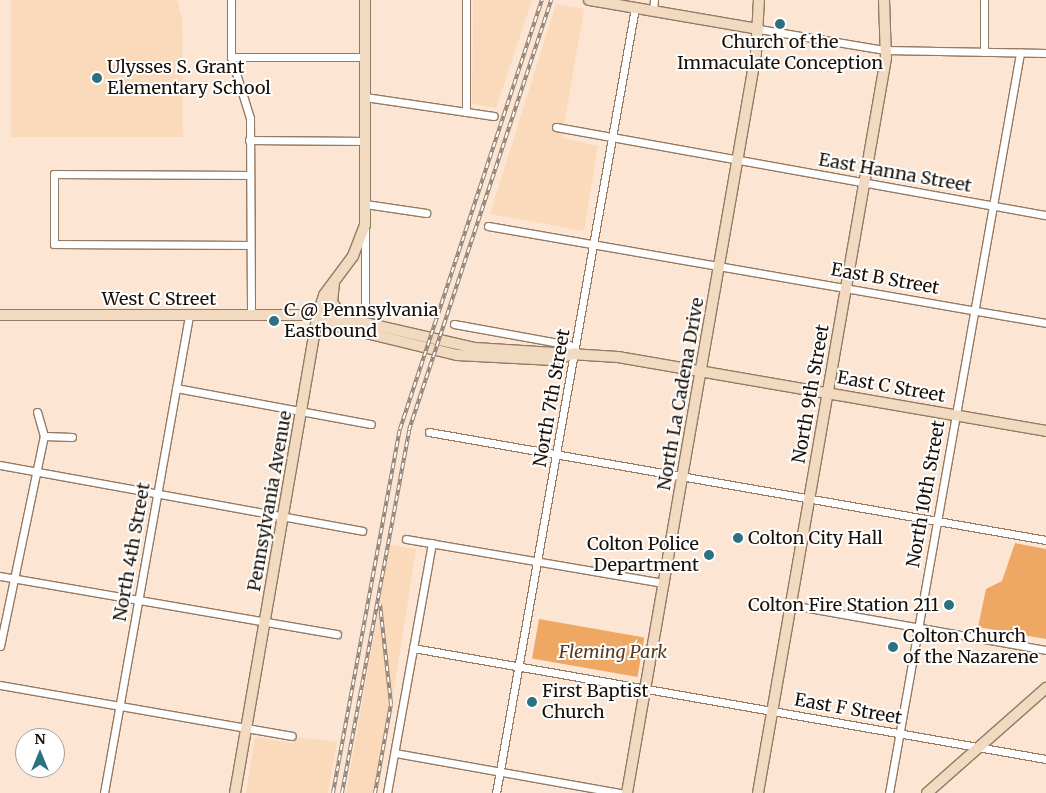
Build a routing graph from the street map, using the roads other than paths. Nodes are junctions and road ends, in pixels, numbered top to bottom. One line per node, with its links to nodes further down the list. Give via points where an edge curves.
1 (231, 0): 16 (street)
2 (365, 0): 17 (street, Pennsylvania Avenue)
3 (466, 0): 19 (street)
4 (589, 0): 9 (street)
5 (654, 0): 10 (street)
6 (759, 0): 11 (street, North La Cadena Drive)
7 (884, 0): 12 (street, North 9th Street)
8 (984, 0): 13 (street)
9 (635, 8): 10 (street); 22 (street, North 7th Street)
10 (654, 11): 11 (street)
11 (759, 29): 12 (street); 25 (street, North La Cadena Drive)
12 (885, 50): 13 (street); 27 (street, North 9th Street)
13 (984, 52): 15 (street)
14 (1046, 52): 15 (street)
15 (1020, 53): 29 (street, North 10th Street)
16 (231, 57): 17 (street); 23 (street, via 250,118)
17 (366, 57): 18 (street, Pennsylvania Avenue)
18 (366, 97): 19 (street); 24 (street, Pennsylvania Avenue)
19 (466, 112): 20 (street)
20 (494, 116)
21 (556, 127): 22 (street, East Hanna Street)
22 (612, 138): 25 (street, East Hanna Street); 34 (street, North 7th Street)
23 (249, 140): 24 (street); 26 (street)
24 (366, 141): 28 (street, Pennsylvania Avenue)
25 (738, 160): 27 (street, East Hanna Street); 36 (street, North La Cadena Drive)
26 (249, 175): 35 (street); 35 (street, via 54,174 54,244)
27 (865, 182): 29 (street, East Hanna Street); 38 (street, North 9th Street)
28 (365, 204): 30 (street); 32 (street, Pennsylvania Avenue)
29 (992, 206): 31 (street, East Hanna Street); 40 (street, North 10th Street)
30 (426, 213)
31 (1046, 215)
32 (365, 225): 37 (street, Pennsylvania Avenue, via 353,256); 39 (street, Pennsylvania Avenue)
33 (488, 226): 34 (street, East B Street)
34 (594, 244): 36 (street, East B Street); 48 (street, North 7th Street)
35 (249, 245): 43 (street)
36 (720, 266): 38 (street, East B Street); 49 (street, North La Cadena Drive)
37 (334, 282): 44 (street, Pennsylvania Avenue); 45 (street, via 332,302)
38 (846, 288): 40 (street, East B Street); 51 (street, North 9th Street)
39 (365, 307)
40 (975, 310): 46 (street, East B Street); 54 (street, North 10th Street)
41 (0, 315): 42 (street, West C Street)
42 (189, 315): 43 (street, West C Street); 50 (street, North 4th Street)
43 (251, 316): 44 (street, West C Street)
44 (317, 317): 45 (street, West C Street); 48 (street, West C Street, via 337,326 457,355 554,360); 52 (street, Pennsylvania Avenue)
45 (343, 318): 48 (street, West C Street, via 476,348)
46 (1046, 323)
47 (454, 324): 48 (street, via 569,345)
48 (575, 353): 49 (street, West C Street); 60 (street, North 7th Street)
49 (701, 372): 51 (street, East C Street); 63 (street, North La Cadena Drive)
50 (176, 388): 52 (street); 64 (street, North 4th Street)
51 (828, 393): 54 (street, East C Street); 65 (street, North 9th Street)
52 (302, 409): 55 (street); 66 (street, Pennsylvania Avenue)
53 (37, 412): 58 (street)
54 (956, 415): 56 (street, East C Street); 67 (street, North 10th Street)
55 (371, 424)
56 (1046, 431)
57 (429, 432): 60 (street)
58 (44, 436): 59 (street); 62 (street)
59 (72, 437)
60 (557, 455): 63 (street); 72 (street, North 7th Street)
61 (0, 465): 62 (street)
62 (36, 471): 64 (street); 74 (street)
63 (683, 477): 65 (street); 75 (street, North La Cadena Drive)
64 (157, 495): 66 (street); 76 (street, North 4th Street)
65 (809, 499): 67 (street); 77 (street, North 9th Street)
66 (283, 517): 68 (street); 78 (street, Pennsylvania Avenue)
67 (936, 522): 70 (street); 79 (street, North 10th Street)
68 (362, 531)
69 (406, 539): 71 (street)
70 (1046, 540)
71 (432, 542): 72 (street); 82 (street)
72 (538, 562): 75 (street); 84 (street, North 7th Street)
73 (0, 576): 74 (street)
74 (12, 578): 76 (street); 81 (street)
75 (664, 583): 86 (street, North La Cadena Drive)
76 (138, 600): 78 (street); 88 (street, North 4th Street)
77 (791, 605): 79 (street); 89 (street, North 9th Street)
78 (266, 622): 80 (street); 90 (street, Pennsylvania Avenue)
79 (918, 627): 83 (street); 91 (street, North 10th Street)
80 (337, 634)
81 (0, 646)
82 (413, 648): 84 (street, East F Street); 94 (street)
83 (1046, 650)
84 (520, 667): 86 (street, East F Street); 96 (street, North 7th Street)
85 (0, 685): 88 (street)
86 (646, 688): 89 (street, East F Street); 102 (street, North La Cadena Drive)
87 (1046, 688): 93 (street)
88 (120, 706): 90 (street); 97 (street, North 4th Street)
89 (772, 711): 91 (street, East F Street); 103 (street, North 9th Street)
90 (248, 729): 92 (street); 98 (street, Pennsylvania Avenue)
91 (899, 732): 93 (street, East F Street); 104 (street, North 10th Street)
92 (292, 736)
93 (979, 747): 95 (street, East F Street); 105 (street)
94 (395, 753): 96 (street); 99 (street)
95 (1046, 758)
96 (500, 772): 100 (street, North 7th Street); 101 (street)
97 (104, 793)
98 (235, 793)
99 (387, 793)
100 (496, 793)
101 (620, 793)
102 (628, 793)
103 (758, 793)
104 (889, 793)
105 (927, 793)

